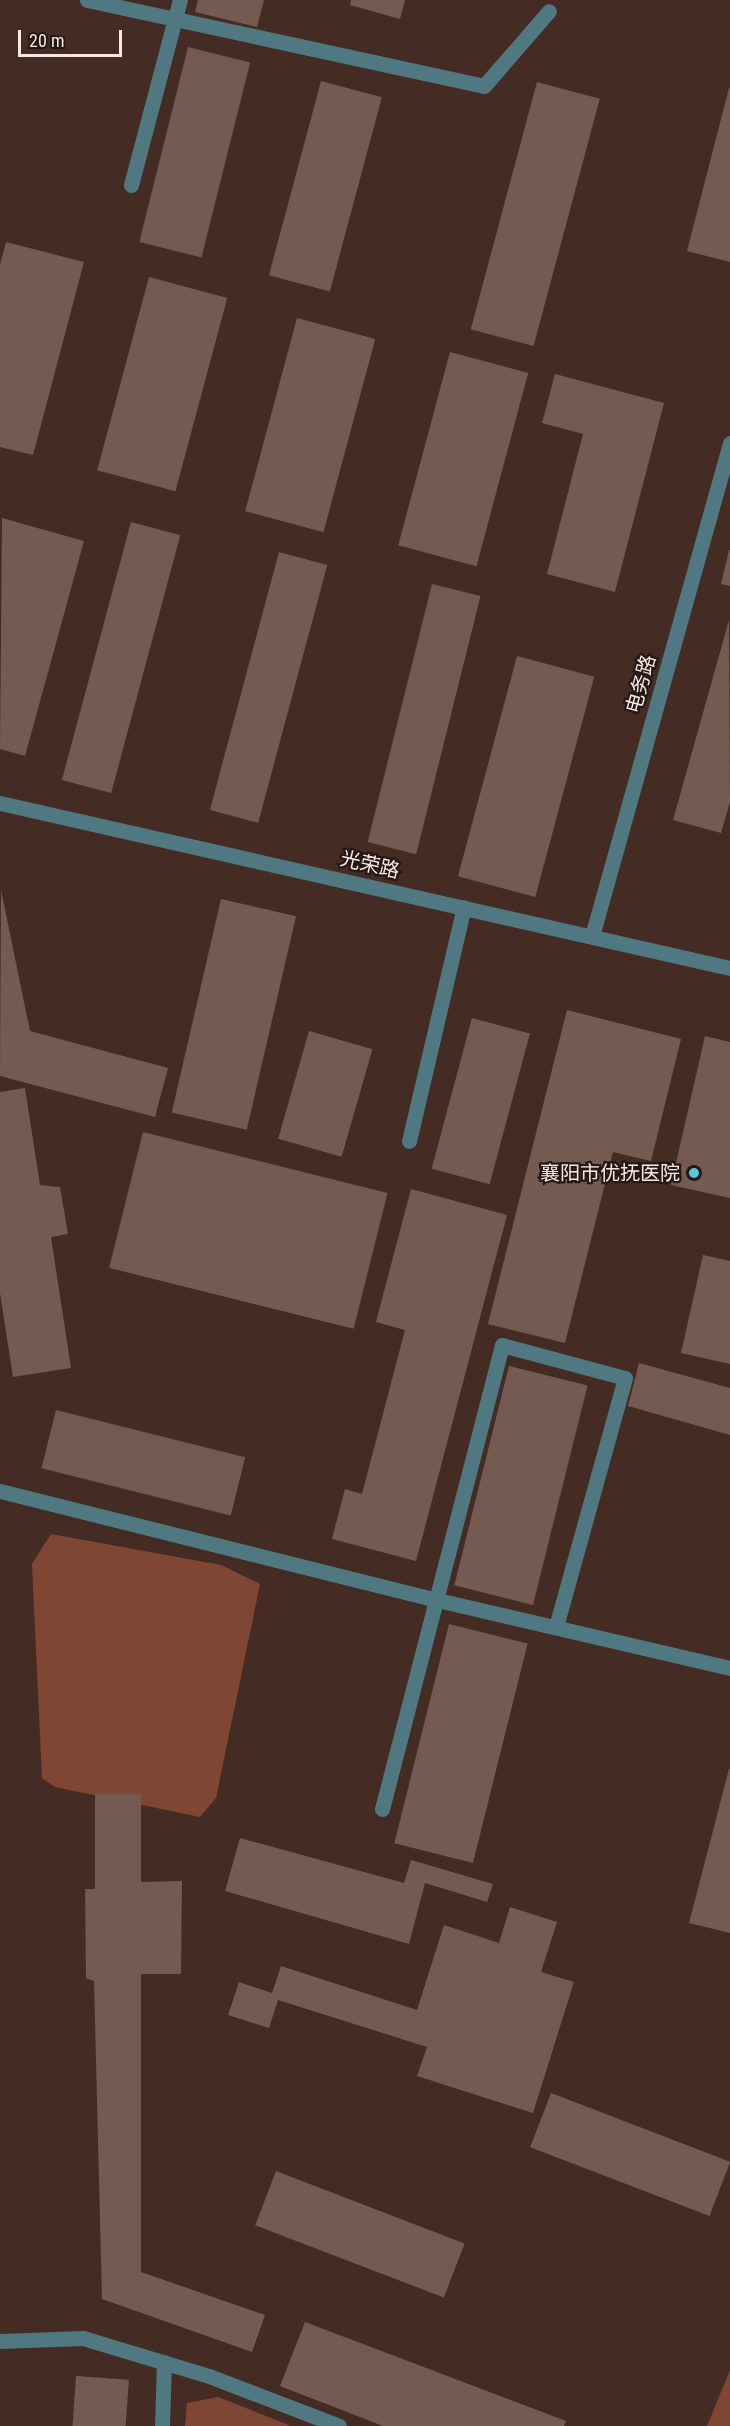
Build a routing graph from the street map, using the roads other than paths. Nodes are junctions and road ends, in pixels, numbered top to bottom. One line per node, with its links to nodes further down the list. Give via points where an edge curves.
1 (87, 0): 4 (street)
2 (180, 0): 4 (street)
3 (549, 11): 4 (street, via 484,87)
4 (175, 19): 5 (street)
5 (131, 185)
6 (730, 443): 9 (street, 电务路)
7 (0, 803): 8 (street, 光荣路)
8 (464, 907): 9 (street, 光荣路); 11 (street)
9 (592, 936): 10 (street, 光荣路)
10 (730, 968)
11 (409, 1141)
12 (0, 1491): 13 (street)
13 (436, 1600): 14 (street); 14 (street, via 502,1345 625,1378); 16 (street)
14 (556, 1627): 15 (street)
15 (730, 1668)
16 (382, 1809)
17 (0, 2341): 18 (street, via 83,2338)
18 (164, 2362): 19 (street); 20 (street)
19 (162, 2426)
20 (339, 2426)

